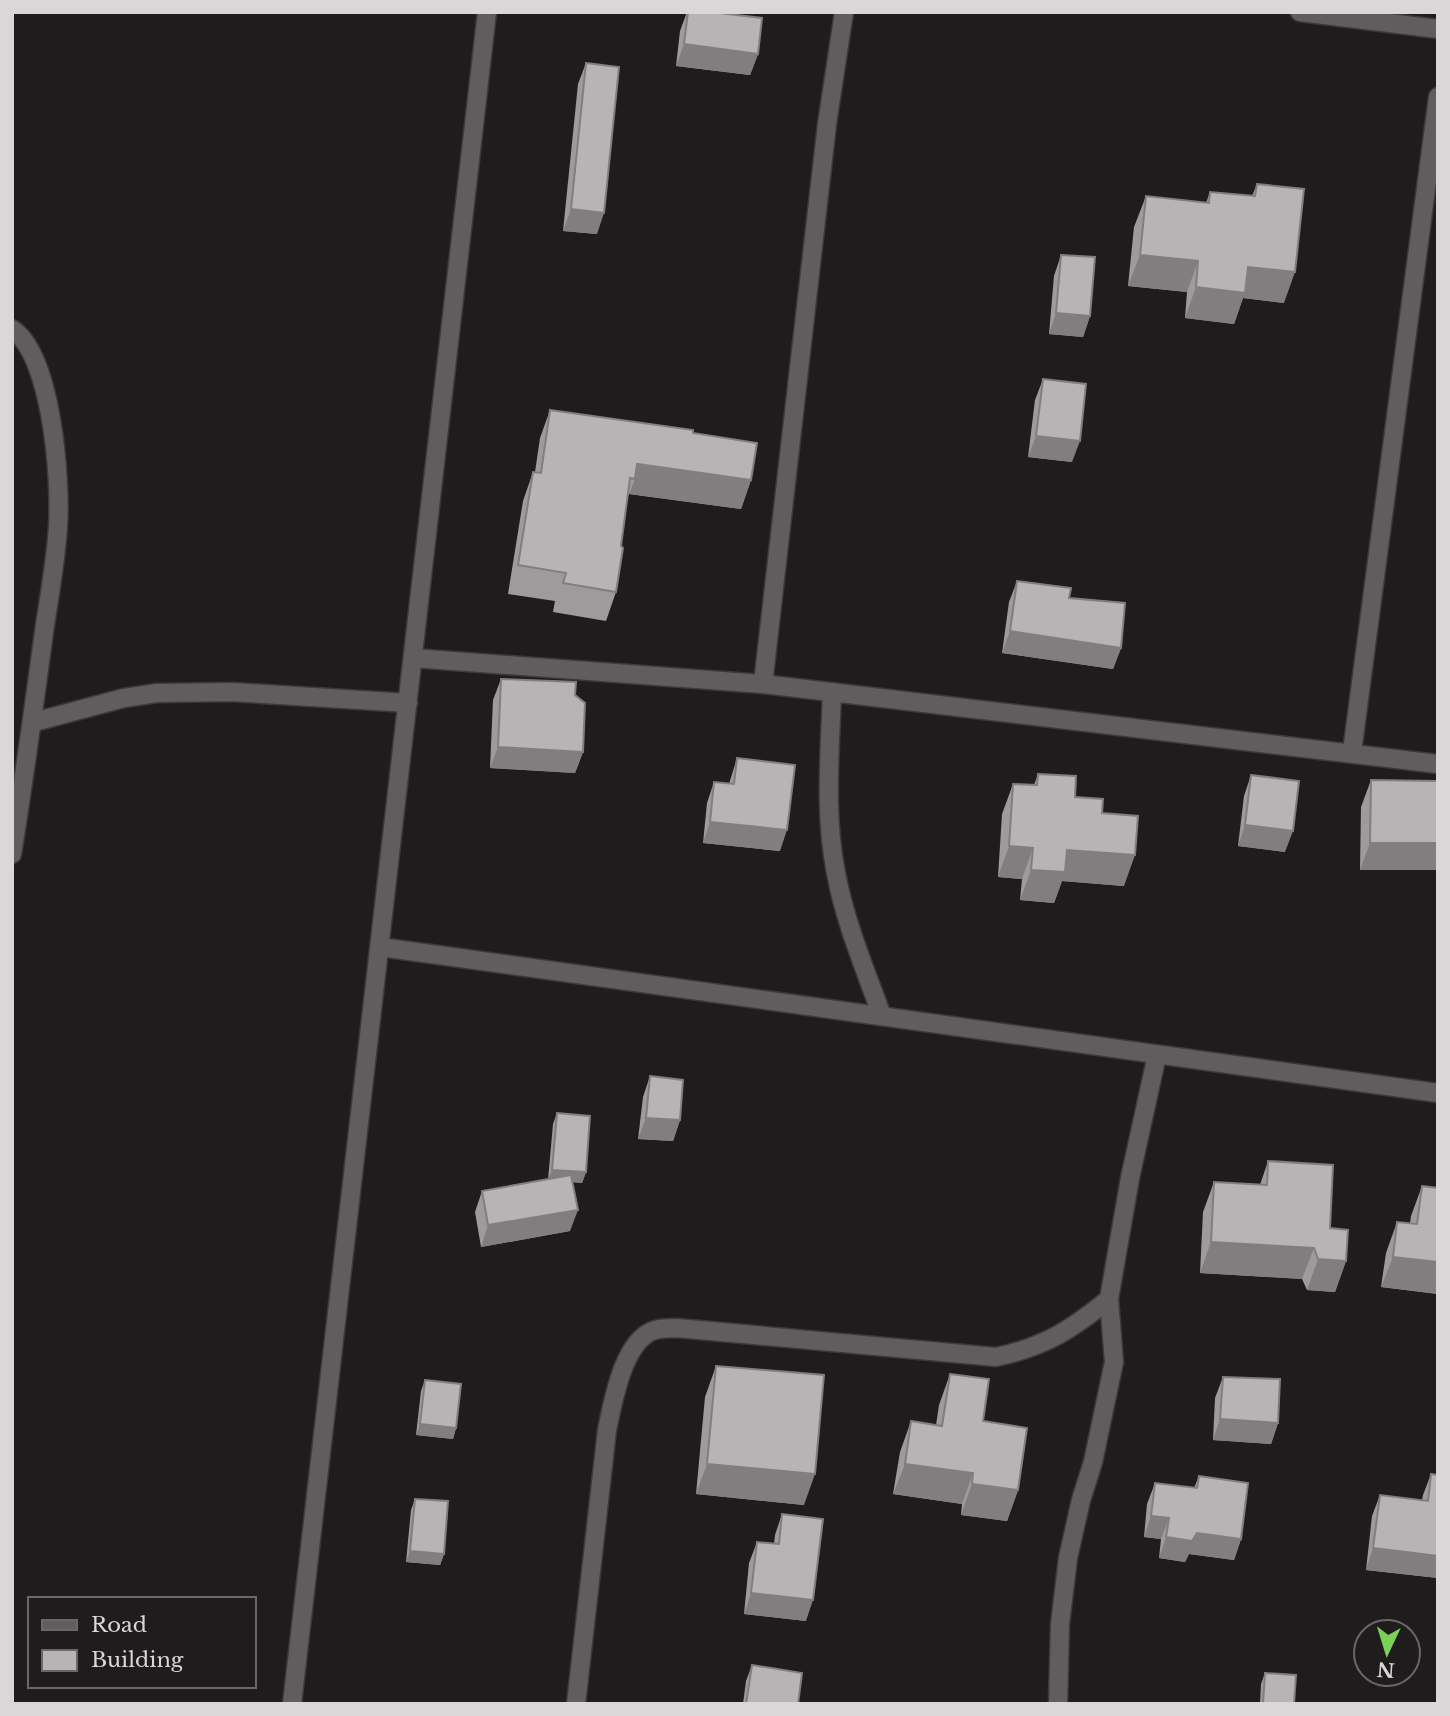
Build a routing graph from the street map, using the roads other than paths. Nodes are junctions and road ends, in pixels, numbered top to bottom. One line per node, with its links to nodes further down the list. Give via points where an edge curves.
1 (487, 12): 7 (street)
2 (844, 12): 8 (street)
3 (1300, 12): 4 (street)
4 (1438, 29)
5 (1438, 97): 12 (street)
6 (12, 329): 11 (street, via 35,358 59,472 58,527)
7 (413, 658): 8 (street); 10 (street)
8 (763, 684): 9 (street)
9 (832, 692): 12 (street); 16 (street, via 829,793 836,872 848,922)
10 (408, 703): 11 (street, via 232,692 157,693); 15 (street)
11 (34, 722): 14 (street)
12 (1352, 752): 13 (street)
13 (1438, 764)
14 (12, 854)
15 (380, 947): 16 (street); 20 (street)
16 (882, 1016): 17 (street)
17 (1157, 1055): 18 (street); 19 (street)
18 (1438, 1093)
19 (1108, 1299): 21 (street, via 1071,1329 996,1357 677,1328 653,1330 637,1343 614,1395); 22 (street, via 1114,1363 1068,1558)
20 (292, 1704)
21 (576, 1704)
22 (1058, 1704)

